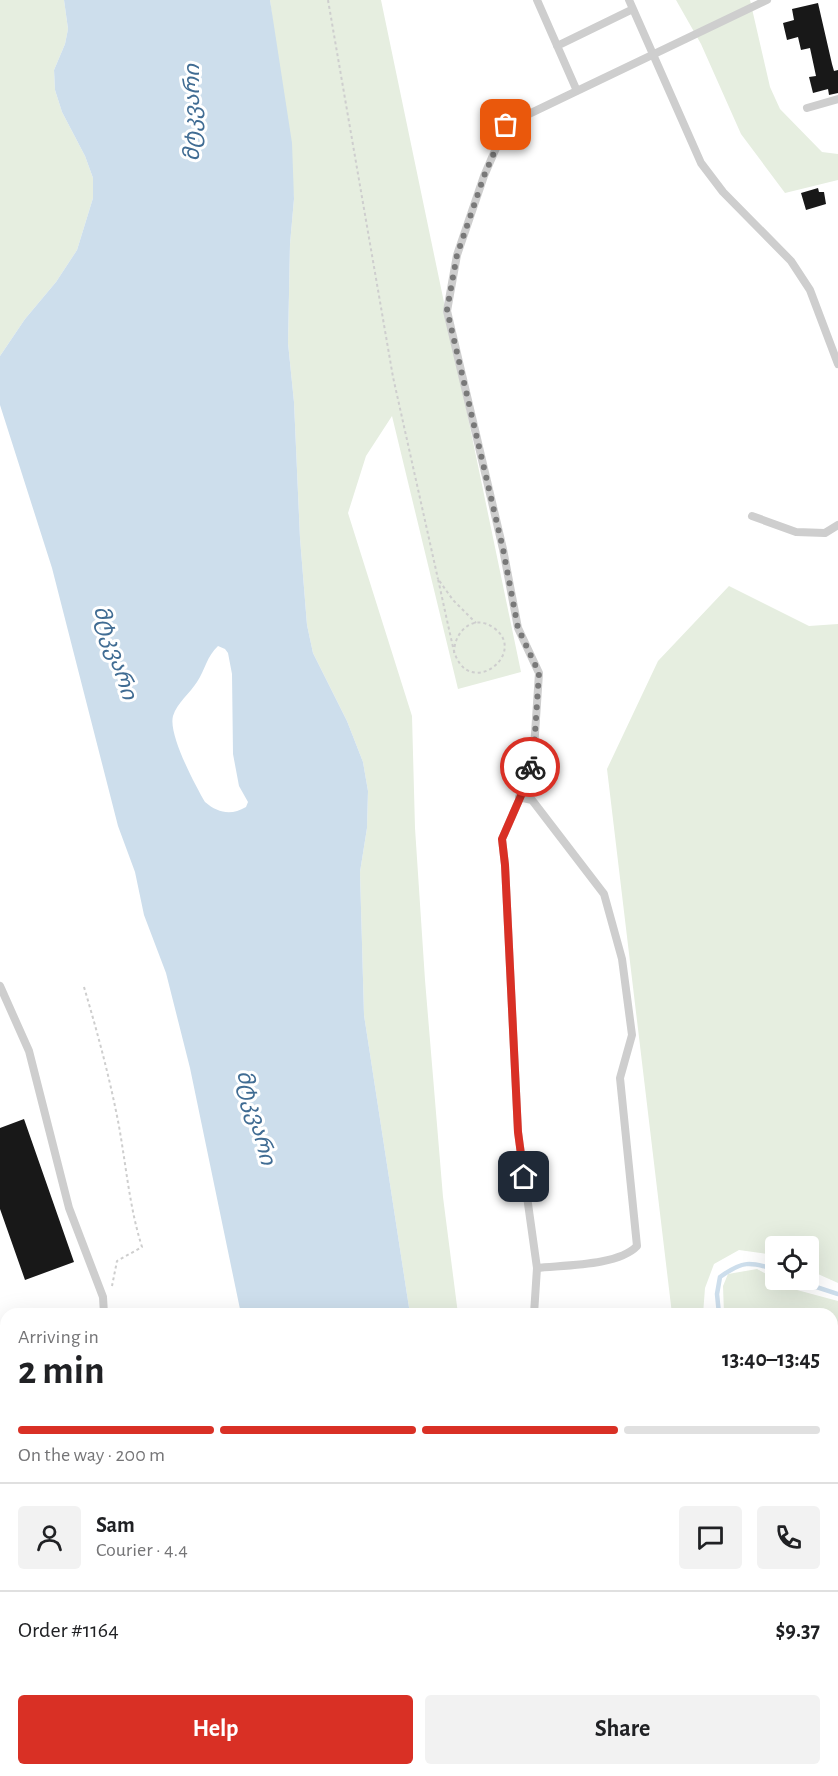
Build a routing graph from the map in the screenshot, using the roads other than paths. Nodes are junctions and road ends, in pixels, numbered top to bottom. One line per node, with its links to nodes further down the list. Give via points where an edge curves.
1 (537, 0): 4 (lane)
2 (767, 0): 5 (lane)
3 (631, 4): 4 (lane); 5 (lane)
4 (557, 46): 6 (lane)
5 (653, 54): 6 (lane); 9 (lane, via 701,163 723,192 791,261 810,290)
6 (577, 91): 12 (lane, via 506,125 457,255 447,310 518,628 539,673 534,749 527,782)
7 (838, 99): 8 (lane)
8 (807, 108)
9 (838, 364)
10 (752, 516): 11 (lane, via 796,532 825,533)
11 (838, 525)
12 (519, 797): 14 (lane, via 502,839 518,1132); 14 (lane, via 532,800 604,894 622,959 632,1035 620,1078 637,1246 629,1254 614,1259)
13 (0, 986): 15 (lane, via 29,1051 69,1208)
14 (537, 1268): 16 (lane)
15 (104, 1308)
16 (534, 1308)

